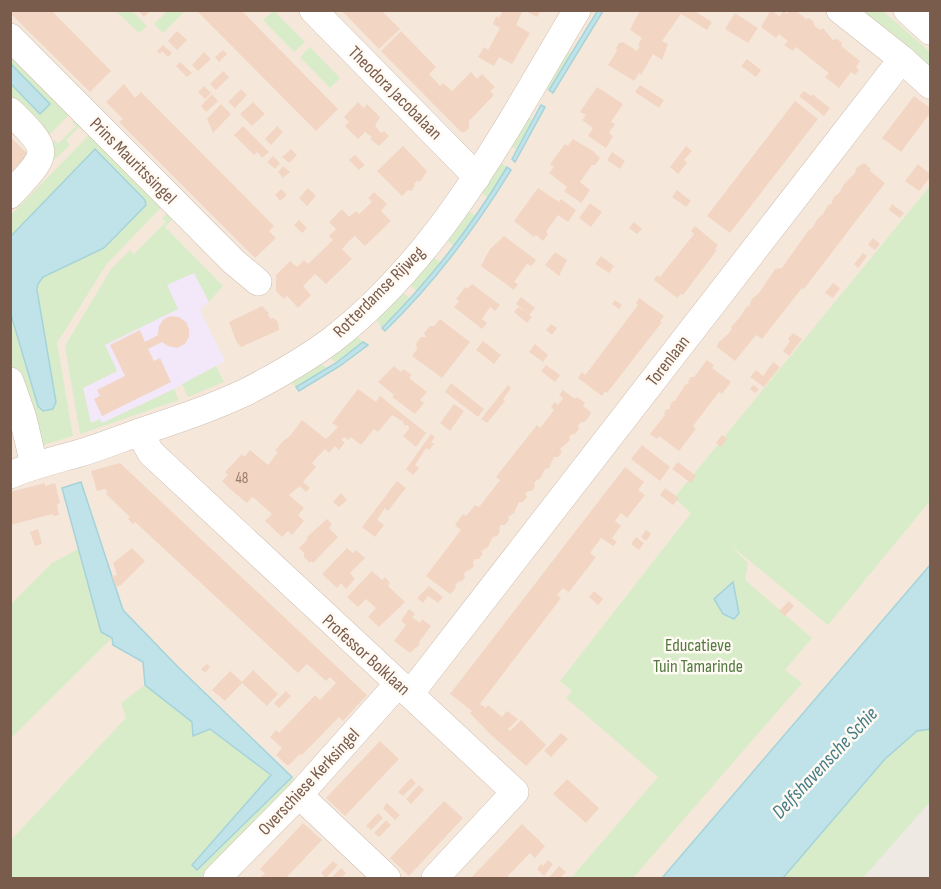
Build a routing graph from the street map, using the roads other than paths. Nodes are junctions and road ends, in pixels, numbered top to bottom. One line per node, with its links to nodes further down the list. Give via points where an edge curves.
1 (313, 10): 10 (street, Theodora Jacobalaan)
2 (577, 10): 10 (street, Rotterdamse Rijweg)
3 (840, 10): 7 (street)
4 (907, 10): 5 (street)
5 (930, 31)
6 (10, 37): 12 (street, Prins Mauritssingel)
7 (902, 59): 8 (street); 16 (street, Torenlaan)
8 (930, 85)
9 (10, 111): 11 (street, via 36,136 41,148 39,163)
10 (477, 177): 14 (street, Rotterdamse Rijweg, via 407,270 333,339 246,392)
11 (10, 195)
12 (258, 282)
13 (10, 381): 15 (street, via 23,418)
14 (139, 432): 15 (street, Rotterdamse Rijweg); 16 (street, Professor Bolklaan, via 152,453)
15 (22, 470)
16 (404, 689): 17 (street, Overschiese Kerksingel); 20 (street, Professor Bolklaan, via 515,792)
17 (298, 795): 18 (street, Overschiese Kerksingel); 19 (street)
18 (217, 879)
19 (387, 879)
20 (435, 879)

